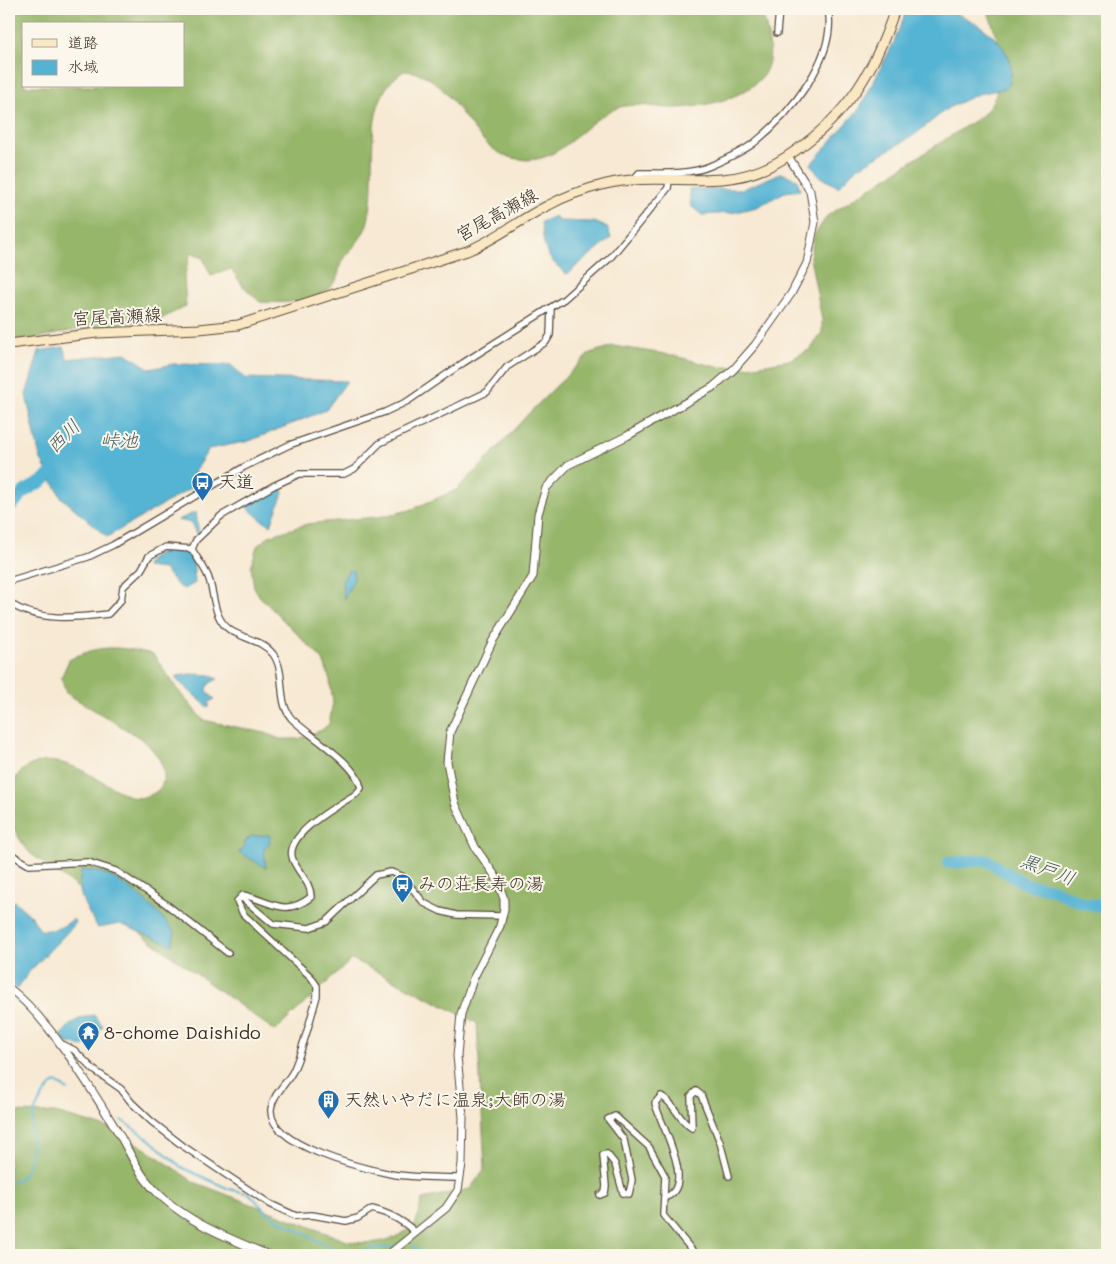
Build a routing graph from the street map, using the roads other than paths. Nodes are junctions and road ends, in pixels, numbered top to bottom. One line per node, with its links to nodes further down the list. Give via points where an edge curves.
1 (779, 9): 4 (street)
2 (828, 9): 6 (street, via 828,36 813,76 796,100 758,139 708,167 639,173)
3 (895, 9): 5 (main road, 宮尾高瀬線, via 872,66 850,100 824,129)
4 (777, 33)
5 (788, 156): 7 (main road, 宮尾高瀬線, via 759,172 742,177); 15 (street, via 810,191 815,222 807,263 791,294 755,345 713,387 568,465 546,488 538,514 533,576 492,642 450,732 447,762 453,796 467,833 496,877 504,900)
6 (632, 180): 7 (main road, 宮尾高瀬線); 9 (main road, 宮尾高瀬線, via 587,190 550,204 500,236 467,252 246,323 199,329 97,333)
7 (669, 181): 8 (street, via 668,188 610,258)
8 (551, 308): 10 (street, via 550,335 546,342 507,367 487,392 380,444 354,469 344,474 299,474 273,486 217,519 196,540); 11 (street, via 385,412 289,445 244,467 88,557)
9 (9, 344)
10 (192, 549): 12 (street, via 166,547 148,556 141,570 124,587 121,600 108,614 51,617 35,615); 14 (street, via 209,578 214,608 229,630 255,640 274,655 284,704 291,718 360,780 361,788 356,794 314,820 293,846 292,859 311,889 311,897 299,907 289,908)
11 (9, 581)
12 (9, 604)
13 (9, 853): 16 (street, via 29,865 88,862 116,871 166,904)
14 (241, 897): 15 (street, via 273,924 309,928 326,922 376,876 390,872 402,876 424,903 440,911 456,916); 20 (street, via 237,901 243,914 317,986 317,996 294,1070 278,1091 271,1108 273,1123 285,1136 311,1150 359,1166 393,1174)
15 (503, 916): 20 (street, via 464,999 461,1014 457,1056 463,1116)
16 (228, 953)
17 (9, 988): 18 (street, via 28,1005)
18 (56, 1040): 23 (street, via 74,1050 94,1070 121,1089 151,1121 183,1146 270,1204 296,1216 312,1215 346,1221 372,1209 382,1211 407,1224); 24 (street, via 94,1092 146,1180 174,1206 199,1223)
19 (729, 1176): 22 (street, via 701,1094 696,1092 691,1096 692,1128 661,1096 655,1103 656,1110 670,1141 677,1177 675,1188)
20 (460, 1178): 23 (street, via 455,1197)
21 (600, 1195): 22 (street, via 606,1186 603,1155 607,1154 615,1164 623,1193 629,1194 633,1187 624,1140 608,1119 615,1116 649,1148 665,1176)
22 (666, 1197): 26 (street, via 664,1215)
23 (416, 1234): 25 (street)
24 (268, 1255)
25 (388, 1255)
26 (696, 1255)

